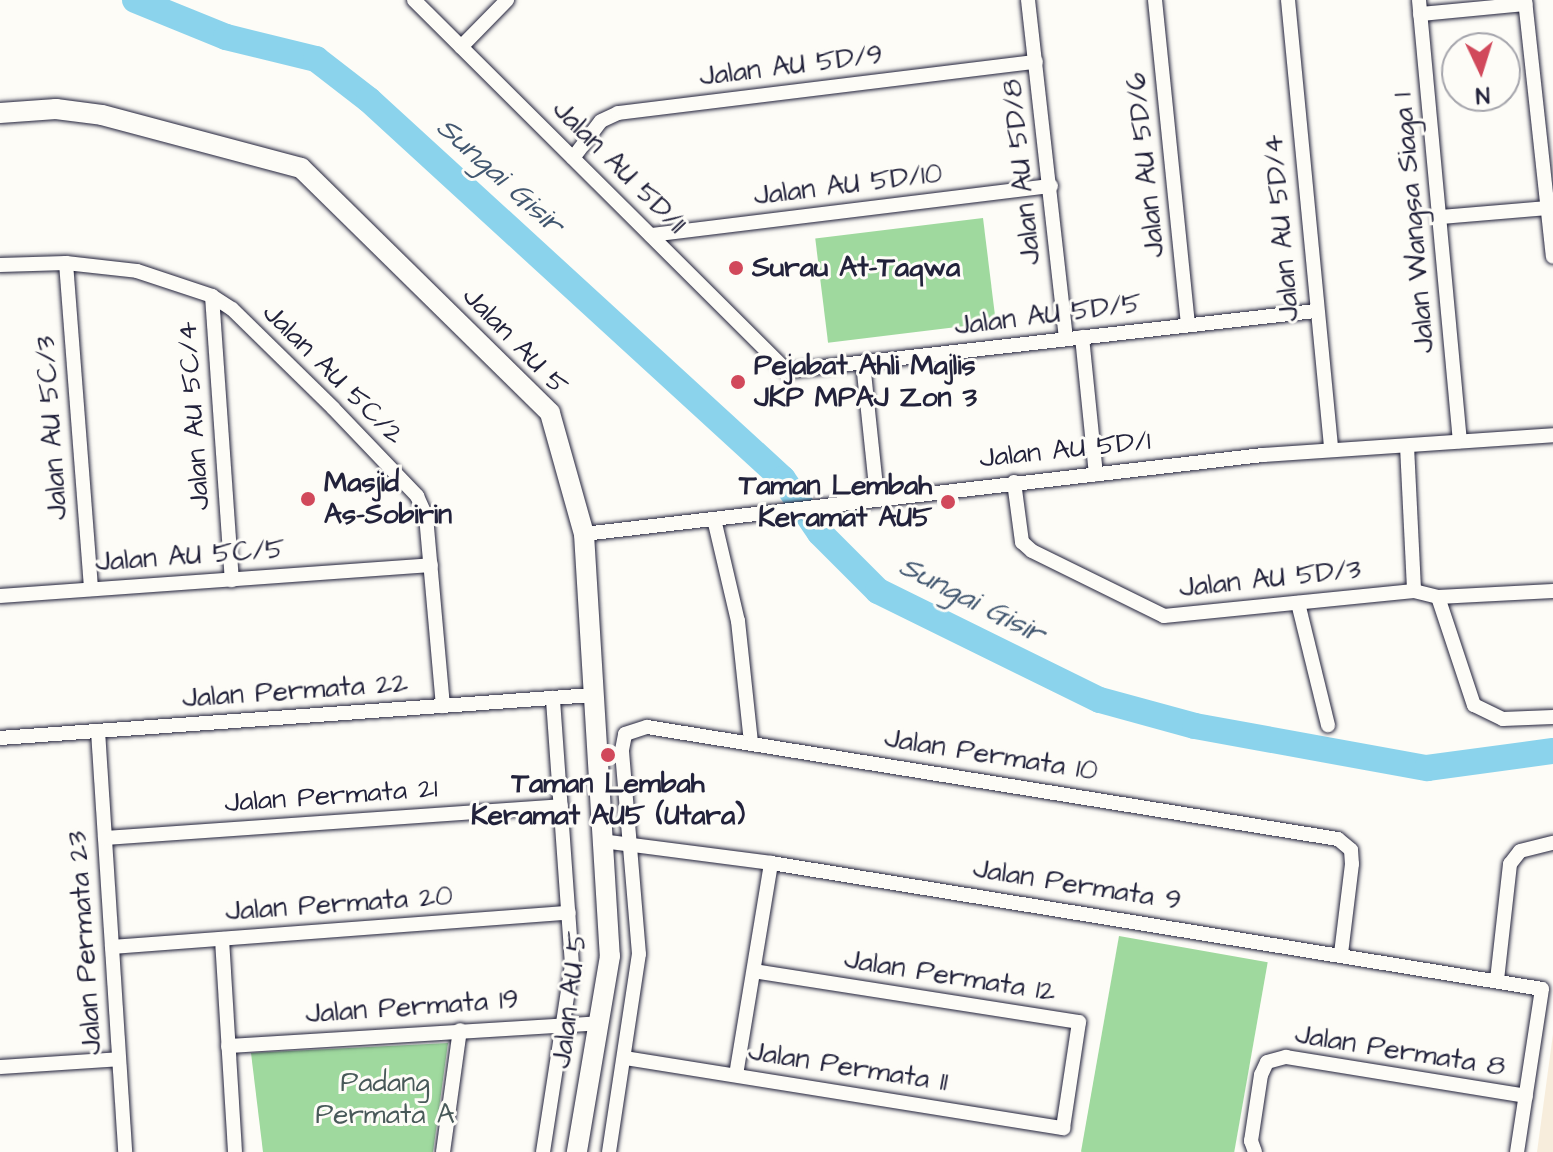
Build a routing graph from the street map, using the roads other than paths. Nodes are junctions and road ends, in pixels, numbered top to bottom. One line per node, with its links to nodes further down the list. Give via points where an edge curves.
1 (414, 0): 8 (street, Jalan AU 5D/11)
2 (507, 0): 8 (street)
3 (1028, 0): 9 (street, Jalan AU 5D/8)
4 (1155, 0): 21 (street, Jalan AU 5D/6)
5 (1288, 0): 20 (street, Jalan AU 5D/4)
6 (1525, 2): 7 (street); 13 (street)
7 (1419, 7): 14 (street, Jalan Wangsa Siaga 1)
8 (461, 47): 11 (street, Jalan AU 5D/11)
9 (1036, 62): 11 (street, Jalan AU 5D/9, via 618,113 601,121); 12 (street, Jalan AU 5D/8)
10 (0, 113): 34 (main road, Jalan AU 5, via 56,109 102,115 301,168 550,413)
11 (573, 158): 15 (street, Jalan AU 5D/11)
12 (1051, 186): 15 (street, Jalan AU 5D/10); 23 (street, Jalan AU 5D/8)
13 (1547, 208): 14 (street); 16 (street)
14 (1442, 217): 27 (street, Jalan Wangsa Siaga 1)
15 (651, 235): 25 (street, Jalan AU 5D/11)
16 (1553, 256)
17 (66, 263): 18 (street, Jalan AU 5C/2); 19 (street, Jalan AU 5C/2, via 137,271); 37 (street, Jalan AU 5C/3)
18 (0, 265)
19 (212, 296): 35 (street, Jalan AU 5C/2, via 232,309 417,496 426,516); 36 (street, Jalan AU 5C/4)
20 (1315, 311): 21 (street, Jalan AU 5D/5); 29 (street, Jalan AU 5D/4)
21 (1188, 324): 22 (street, Jalan AU 5D/5)
22 (1082, 337): 23 (street, Jalan AU 5D/5); 30 (street)
23 (1066, 339): 24 (street, Jalan AU 5D/5)
24 (863, 363): 25 (street, Jalan AU 5D/5); 32 (street)
25 (787, 371)
26 (1553, 435): 27 (street, Jalan AU 5D/1)
27 (1460, 441): 28 (street, Jalan AU 5D/1)
28 (1407, 446): 29 (street, Jalan AU 5D/1); 38 (street)
29 (1331, 450): 30 (street, Jalan AU 5D/1)
30 (1096, 474): 31 (street, Jalan AU 5D/1)
31 (1014, 482): 32 (street, Jalan AU 5D/1); 42 (street, Jalan AU 5D/3, via 1022,542 1032,551 1164,616)
32 (877, 497): 33 (street, Jalan AU 5D/1)
33 (714, 519): 34 (street, Jalan AU 5D/1); 50 (street, via 738,621)
34 (584, 534): 43 (main road, Jalan AU 5)
35 (431, 565): 36 (street, Jalan AU 5C/5); 45 (street, Jalan AU 5C/2)
36 (232, 580): 37 (street, Jalan AU 5C/5)
37 (91, 589): 40 (street, Jalan AU 5C/5)
38 (1414, 591): 41 (street, Jalan AU 5D/3); 42 (street, Jalan AU 5D/3)
39 (1553, 591): 41 (street, Jalan AU 5D/3)
40 (0, 596)
41 (1438, 597): 46 (street, via 1474,705 1503,719)
42 (1298, 603): 47 (street)
43 (593, 695): 44 (street, Jalan Permata 22); 53 (main road, Jalan AU 5)
44 (553, 698): 45 (street, Jalan Permata 22); 51 (street)
45 (443, 706): 48 (street, Jalan Permata 22)
46 (1553, 717)
47 (1328, 725)
48 (98, 731): 49 (street, Jalan Permata 22); 52 (street, Jalan Permata 23)
49 (0, 738)
50 (751, 742): 55 (street, Jalan Permata 10, via 647,727 625,734); 60 (street, Jalan Permata 10, via 1338,839 1351,850 1352,864)
51 (561, 806): 52 (street, Jalan Permata 21); 57 (street)
52 (105, 838): 59 (street, Jalan Permata 23)
53 (602, 841): 55 (street, Jalan Permata 9); 64 (main road, Jalan AU 5, via 610,956)
54 (1553, 843): 62 (street, via 1520,851 1510,864)
55 (632, 844): 56 (street, Jalan Permata 9); 67 (street, via 639,954)
56 (771, 863): 60 (street, Jalan Permata 9); 61 (street)
57 (569, 913): 58 (street, Jalan Permata 20); 63 (street, via 572,965)
58 (222, 939): 59 (street, Jalan Permata 20); 66 (street)
59 (112, 947): 68 (street, Jalan Permata 23)
60 (1341, 954): 62 (street, Jalan Permata 9)
61 (754, 971): 70 (street); 72 (street, Jalan Permata 12, via 1079,1022)
62 (1497, 980): 71 (street, Jalan Permata 9, via 1542,989)
63 (560, 1023): 64 (street, Jalan Permata 19); 65 (street, Jalan Permata 19); 76 (street)
64 (600, 1023): 77 (main road, Jalan AU 5)
65 (460, 1030): 66 (street, Jalan Permata 19); 75 (street)
66 (228, 1046): 74 (street)
67 (625, 1058): 70 (street, Jalan Permata 11); 78 (street)
68 (119, 1059): 69 (street); 73 (street, Jalan Permata 23)
69 (0, 1067)
70 (736, 1075): 72 (street, Jalan Permata 11)
71 (1526, 1096): 79 (street, Jalan Permata 8, via 1286,1057 1267,1062 1253,1128); 80 (street)
72 (1063, 1128)
73 (125, 1152)
74 (235, 1152)
75 (443, 1152)
76 (543, 1152)
77 (577, 1152)
78 (609, 1152)
79 (1255, 1152)
80 (1517, 1152)

